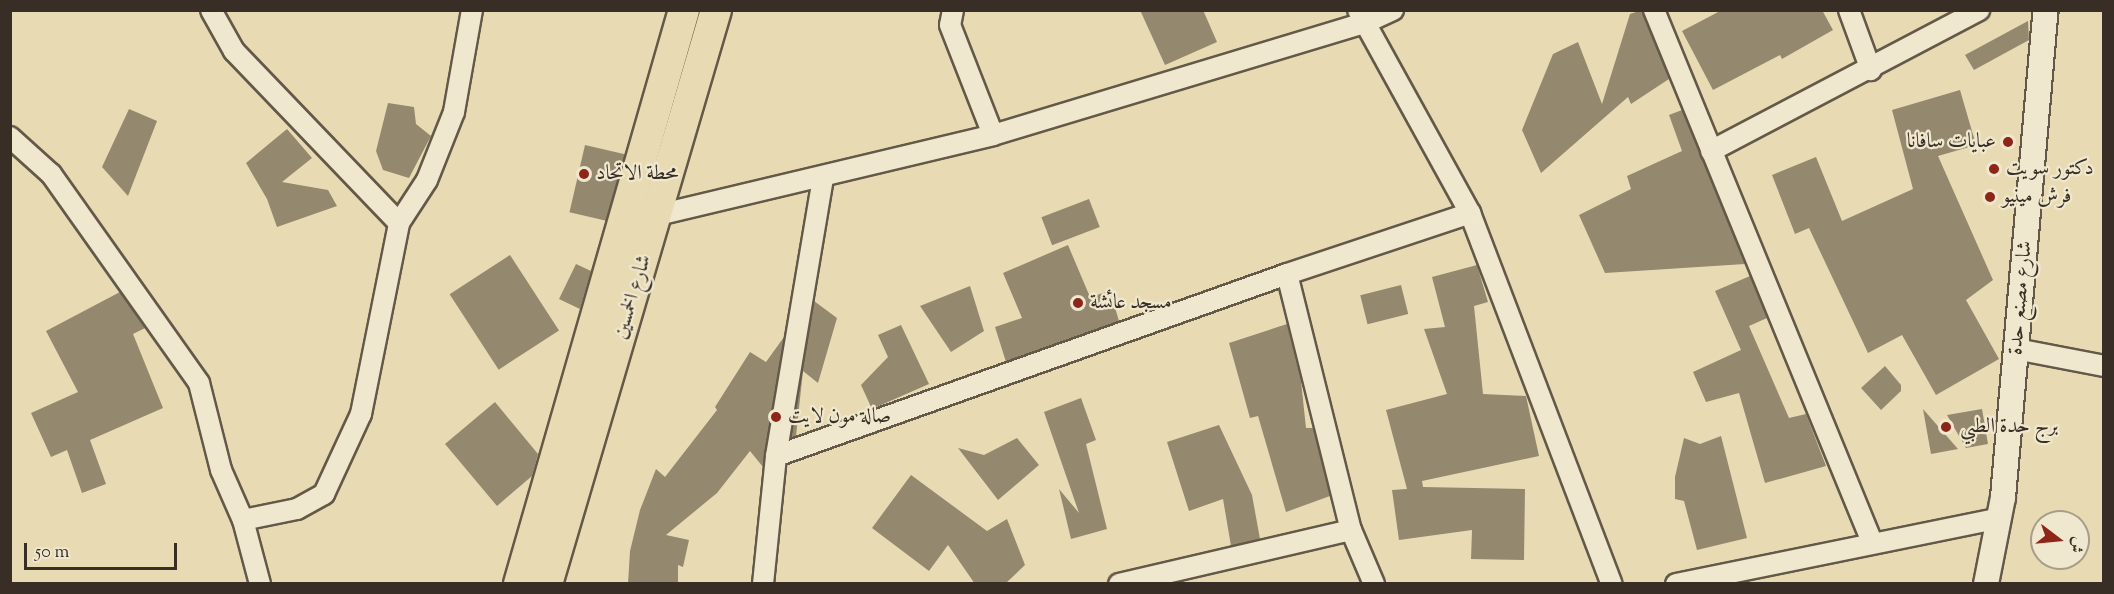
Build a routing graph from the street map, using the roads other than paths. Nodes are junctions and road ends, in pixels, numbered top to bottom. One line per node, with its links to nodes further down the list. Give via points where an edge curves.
1 (211, 10): 21 (street, via 234,51)
2 (472, 10): 21 (street, via 454,112 427,180)
3 (684, 10): 13 (main road, شارع الخمسين)
4 (716, 10): 14 (main road, شارع الخمسين)
5 (952, 10): 15 (street, via 950,25)
6 (1393, 10): 11 (street)
7 (1654, 10): 17 (street)
8 (1849, 10): 12 (street)
9 (1979, 10): 12 (street)
10 (2046, 10): 23 (street, شارع مصنع حدة)
11 (1361, 17): 15 (street); 19 (street)
12 (1871, 70): 17 (street)
13 (655, 115): 14 (main road); 31 (main road, شارع الخمسين)
14 (684, 123): 20 (main road, شارع الخمسين)
15 (993, 135): 18 (street)
16 (10, 137): 27 (street, via 51,174 199,382 221,470)
17 (1711, 151): 29 (street)
18 (823, 178): 20 (street); 25 (street)
19 (1470, 213): 22 (street); 36 (street)
20 (658, 215): 32 (main road, شارع الخمسين)
21 (399, 224): 27 (street, via 361,414 324,494 297,509)
22 (1287, 274): 25 (street); 28 (street)
23 (2016, 349): 24 (street); 26 (street, شارع مصنع حدة)
24 (2103, 366)
25 (776, 456): 33 (street)
26 (1999, 518): 29 (street); 38 (street, شارع مصنع حدة)
27 (243, 520): 30 (street)
28 (1351, 530): 34 (street); 35 (street)
29 (1872, 542): 37 (street)
30 (260, 584)
31 (519, 584)
32 (547, 584)
33 (763, 584)
34 (1119, 584)
35 (1374, 584)
36 (1612, 584)
37 (1676, 584)
38 (1986, 584)

